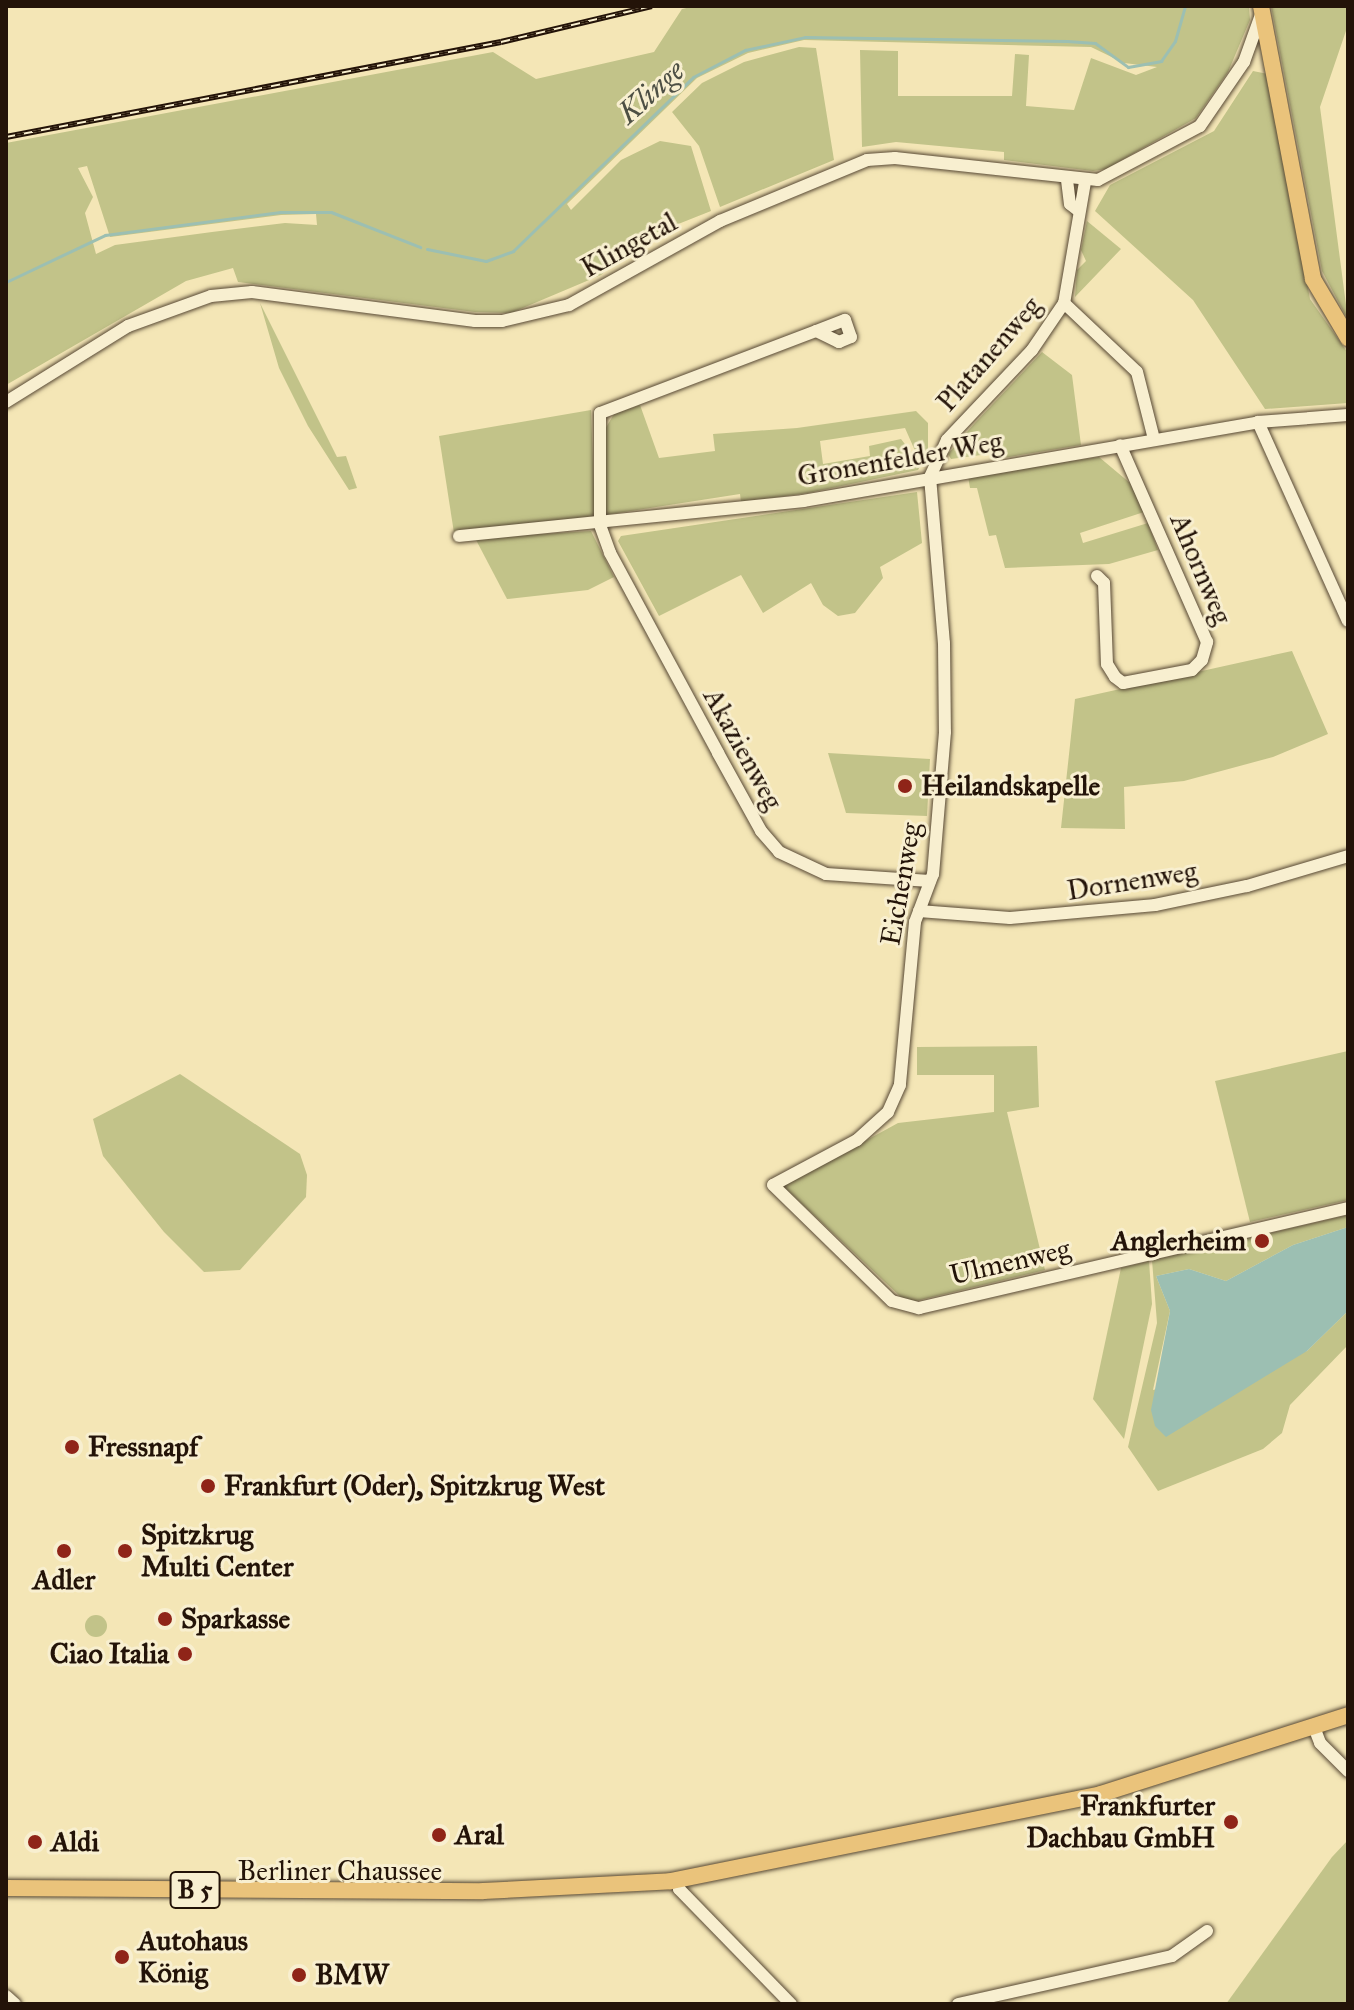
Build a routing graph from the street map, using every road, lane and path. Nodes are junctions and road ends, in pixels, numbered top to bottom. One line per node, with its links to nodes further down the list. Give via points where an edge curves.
1 (1262, 9): 2 (main road); 3 (street, Klingetal)
2 (1270, 53): 3 (street); 9 (main road, via 1313,279)
3 (1244, 62): 5 (street, Klingetal, via 1200,126 1135,164)
4 (1067, 180): 5 (street, Klingetal); 6 (street, via 1070,204); 10 (street, Klingetal, via 895,158 867,160 720,221 582,299 502,321 252,292 211,296 128,326)
5 (1085, 182): 6 (street, Platanenweg)
6 (1079, 211): 7 (street, Platanenweg)
7 (1064, 303): 13 (street, via 1137,372 1145,387); 15 (street, Platanenweg, via 1032,350 947,440)
8 (816, 331): 16 (street, via 600,413)
9 (1348, 338)
10 (6, 402)
11 (1348, 415): 12 (street, Gronenfelder Weg)
12 (1258, 422): 13 (street, Gronenfelder Weg); 19 (street)
13 (1154, 439): 14 (street, Gronenfelder Weg)
14 (1120, 445): 15 (street, Gronenfelder Weg); 18 (street, Ahornweg, via 1207,642 1202,660 1192,670 1123,683 1115,677 1107,664 1104,583)
15 (930, 477): 16 (street, Gronenfelder Weg, via 803,501); 21 (street, Eichenweg, via 944,643 945,732)
16 (600, 525): 17 (street, Gronenfelder Weg); 21 (street, Akazienweg, via 718,753 761,831 779,852 826,874)
17 (459, 536)
18 (1097, 576)
19 (1348, 621)
20 (1348, 856): 22 (street, Dornenweg, via 1260,883 1155,905 1010,918)
21 (930, 881): 22 (street, Eichenweg)
22 (919, 911): 23 (street, Eichenweg, via 906,1052 888,1112 857,1140)
23 (773, 1185): 24 (street, Ulmenweg, via 892,1301 919,1308)
24 (1348, 1208)
25 (1348, 1715): 26 (main road, Berliner Chaussee / B 5)
26 (1314, 1727): 27 (street, via 1320,1743); 28 (main road, Berliner Chaussee / B 5, via 1101,1794)
27 (1348, 1771)
28 (676, 1883): 29 (main road, Berliner Chaussee / B 5, via 483,1891); 30 (main road, Berliner Chaussee / B 5, via 625,1895 574,1898); 34 (street)
29 (6, 1888)
30 (6, 1896)
31 (1207, 1931): 35 (street, via 1172,1956)
32 (6, 1996): 33 (street)
33 (15, 2004)
34 (791, 2004)
35 (958, 2004)

